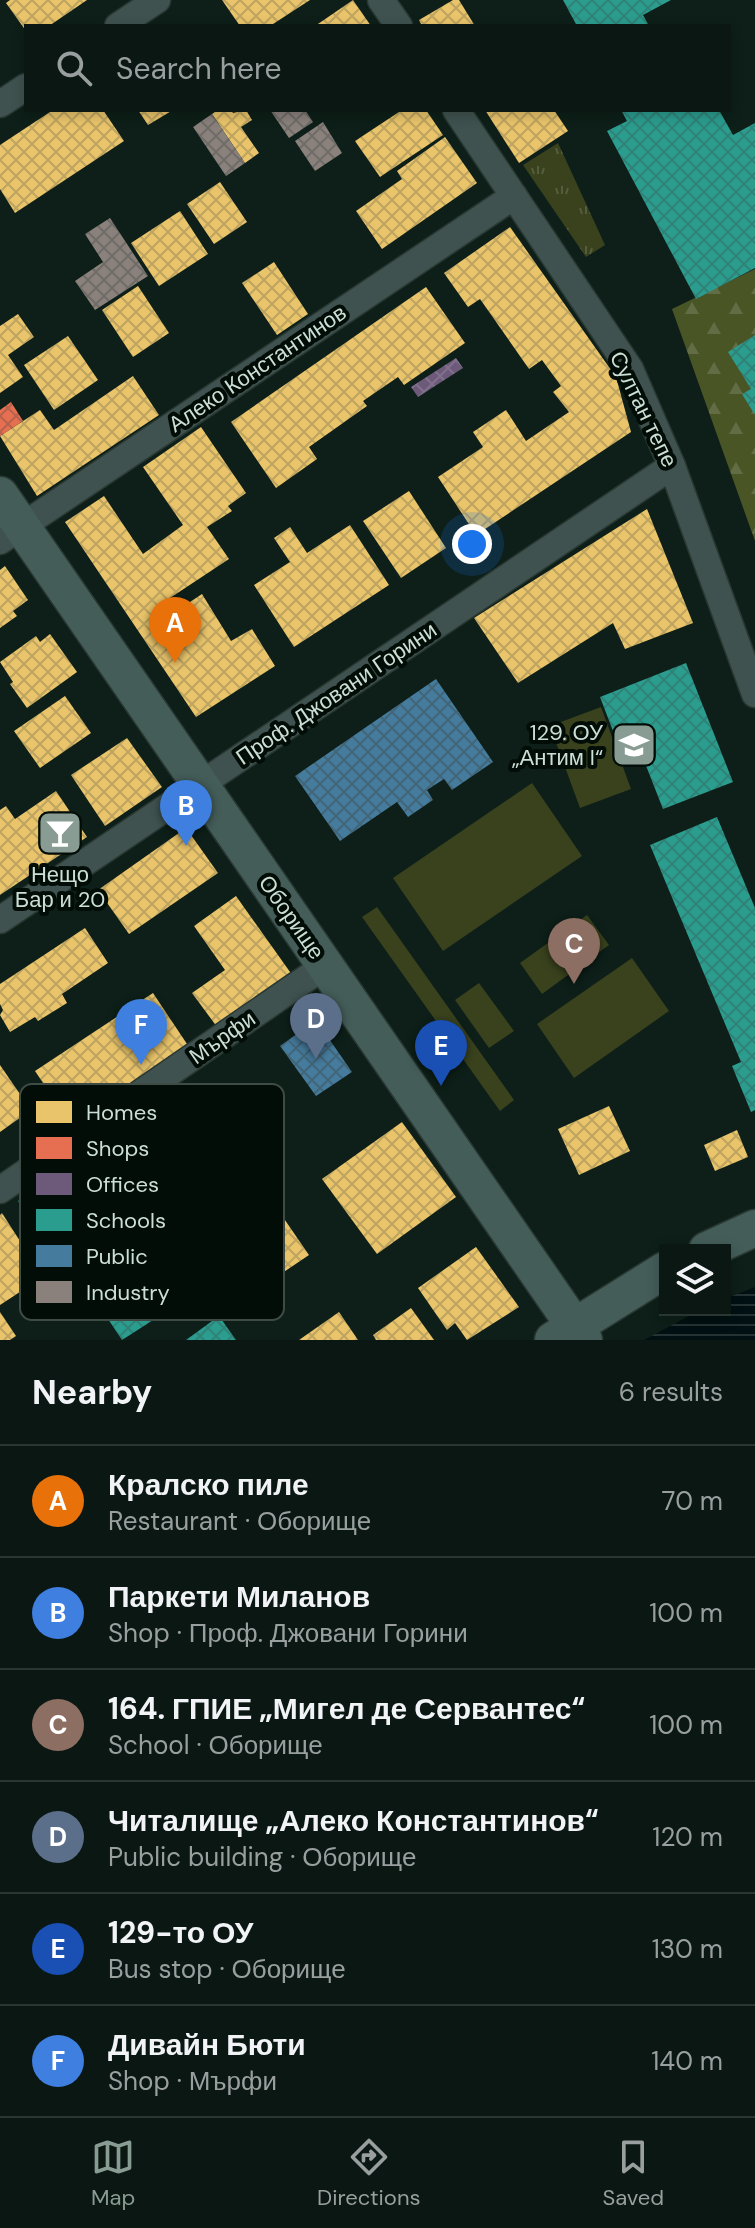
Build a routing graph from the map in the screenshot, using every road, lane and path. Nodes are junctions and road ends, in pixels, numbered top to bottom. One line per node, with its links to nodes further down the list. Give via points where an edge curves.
1 (157, 0): 3 (street)
2 (381, 0): 4 (street)
3 (121, 24)
4 (398, 24)
5 (24, 88): 6 (street)
6 (0, 104)
7 (457, 112): 8 (street, Султан тепе)
8 (514, 196): 9 (street, Султан тепе, via 630,369); 11 (street, Алеко Константинов)
9 (672, 466): 12 (street, Султан тепе); 13 (street, Проф. Джовани Горини)
10 (0, 495): 11 (street, Оборище)
11 (11, 533): 13 (street, Оборище)
12 (755, 694)
13 (200, 784): 14 (street, Проф. Джовани Горини); 15 (street, Оборище)
14 (0, 920)
15 (326, 965): 16 (street, Мърфи); 22 (street, Оборище)
16 (154, 1084)
17 (20, 1176): 18 (street, Мърфи)
18 (0, 1190)
19 (755, 1228): 20 (street)
20 (720, 1244)
21 (659, 1274): 22 (street)
22 (571, 1335)

